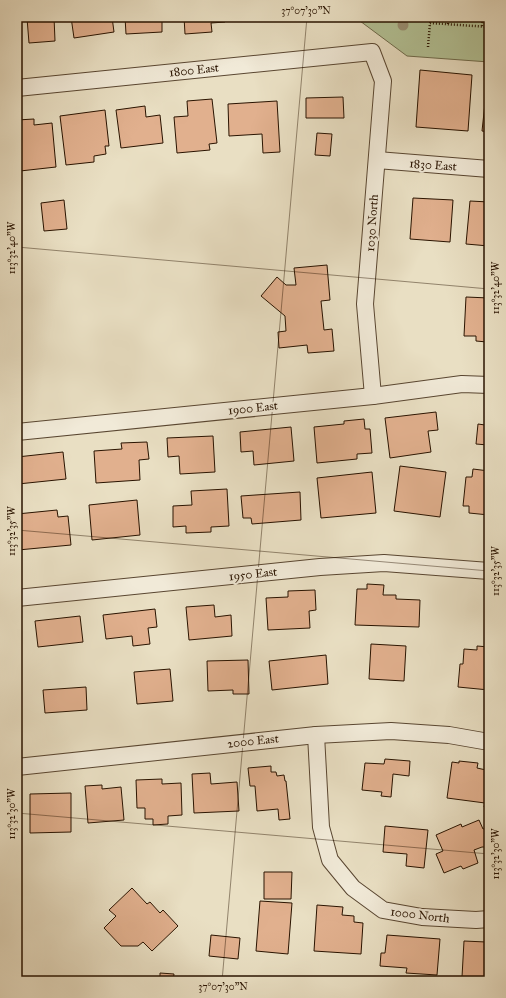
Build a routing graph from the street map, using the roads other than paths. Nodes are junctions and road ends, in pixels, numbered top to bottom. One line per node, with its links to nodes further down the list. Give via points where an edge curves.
1 (372, 52): 2 (street, 1800 East); 3 (street, 1030 North, via 383,81)
2 (17, 88)
3 (377, 160): 4 (street, 1830 East); 6 (street, 1030 North, via 365,304)
4 (489, 169)
5 (489, 385): 6 (street, 1900 East, via 462,384)
6 (373, 396): 7 (street, 1900 East)
7 (17, 432)
8 (489, 571): 9 (street, 1950 East, via 384,563 320,567)
9 (17, 598)
10 (316, 734): 11 (street, 2000 East, via 392,731 449,735); 12 (street, 2000 East); 13 (street, 1000 North, via 321,827 330,860 353,888 383,910 422,917)
11 (489, 742)
12 (17, 767)
13 (489, 919)

